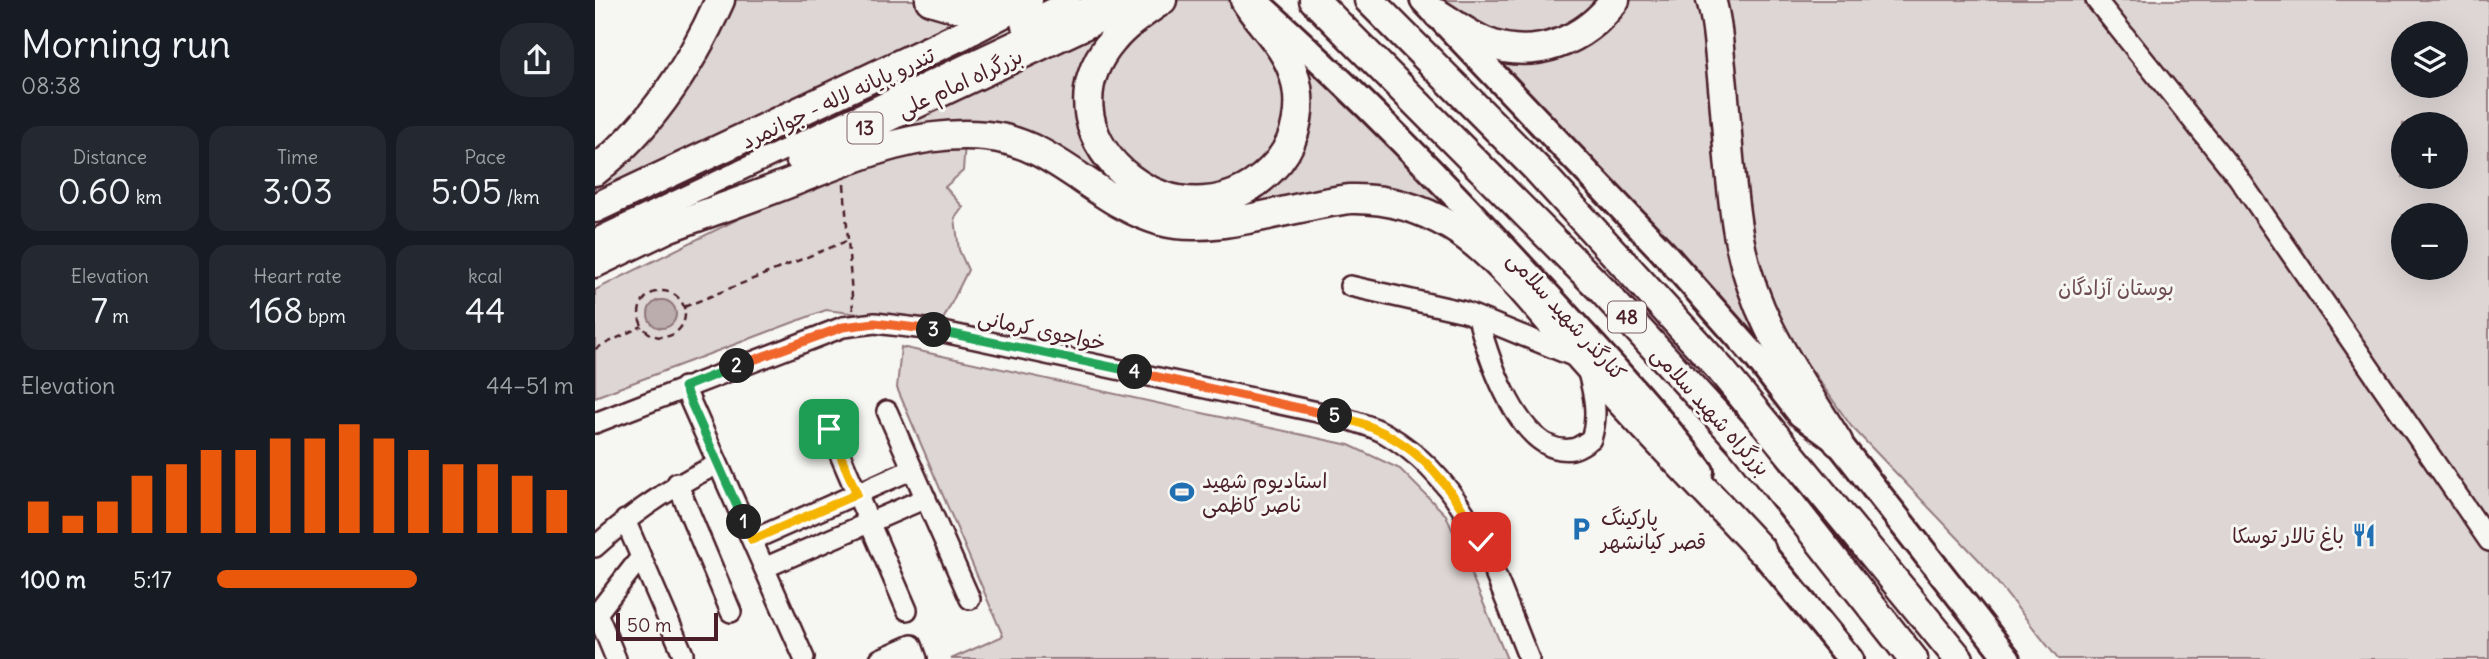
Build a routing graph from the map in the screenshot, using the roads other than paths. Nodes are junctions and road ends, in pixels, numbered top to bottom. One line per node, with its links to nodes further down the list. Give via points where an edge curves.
1 (720, 0): 16 (highway, via 664,101)
2 (930, 0): 13 (highway, via 954,7)
3 (1070, 0): 18 (street)
4 (1102, 0): 20 (street, تندرو پایانه لاله - جوانمرد)
5 (1137, 0): 19 (highway, بزرگراه امام علی / 13, via 807,154)
6 (1162, 0): 7 (highway, via 1126,28 1102,55 1091,83 1091,116 1102,148 1133,183 1167,198 1205,202 1239,192 1266,173 1286,152 1297,122 1299,98 1291,65)
7 (1245, 0)
8 (1254, 0): 40 (main road, کنارگذر شهید سلامی, via 1503,247 1670,431)
9 (1314, 0): 56 (highway, بزرگراه شهید سلامی / 48, via 1603,291 1743,444)
10 (1369, 0): 57 (highway, بزرگراه شهید سلامی / 48, via 1537,169 1721,370)
11 (1615, 0): 15 (highway, via 1595,24 1568,40 1536,50 1488,43)
12 (2096, 0): 38 (street, via 2238,177)
13 (1023, 2): 17 (highway, بزرگراه امام علی / 13)
14 (1714, 3): 29 (highway, via 1738,232 1746,267 1784,361)
15 (1430, 7): 29 (main road, via 1663,252 1800,414)
16 (595, 171)
17 (595, 208)
18 (595, 225)
19 (667, 228): 21 (highway, بزرگراه امام علی / 13); 24 (highway, via 871,150 926,139 984,135 1037,149 1108,197 1163,222 1204,224 1350,199 1372,198 1410,206 1471,240)
20 (595, 239)
21 (595, 262)
22 (1350, 286): 23 (street)
23 (1478, 318): 24 (street); 24 (street, via 1501,389 1531,431 1552,448 1574,449 1591,439 1597,421 1595,398)
24 (1584, 361): 40 (highway)
25 (684, 387): 27 (street, خواجوی کرمانی); 30 (street); 53 (street, خواجوی کرمانی, via 785,348 875,323 934,330 1341,417 1384,433 1424,460 1458,498)
26 (887, 411): 31 (street)
27 (595, 423)
28 (829, 429): 33 (street)
29 (1838, 442): 58 (main road)
30 (718, 464): 32 (street); 37 (street)
31 (913, 469): 33 (street); 34 (street)
32 (677, 483): 35 (street); 46 (street)
33 (857, 494): 36 (street); 37 (street)
34 (926, 498): 36 (street); 44 (street)
35 (625, 520): 39 (street); 41 (street)
36 (869, 522): 42 (street); 45 (street)
37 (752, 540): 42 (street)
38 (2489, 541)
39 (595, 548)
40 (1761, 550): 43 (main road, کنارگذر شهید سلامی)
41 (641, 556): 47 (street); 48 (street)
42 (764, 568): 49 (street)
43 (1792, 588): 54 (main road); 55 (main road, کنارگذر شهید سلامی)
44 (970, 599)
45 (907, 610)
46 (731, 612)
47 (596, 614): 50 (street)
48 (683, 654)
49 (804, 658)
50 (617, 659)
51 (880, 659): 52 (street, via 912,645)
52 (917, 659)
53 (1529, 659)
54 (1836, 659)
55 (1850, 659)
56 (1913, 659)
57 (1959, 659)
58 (2008, 659)

